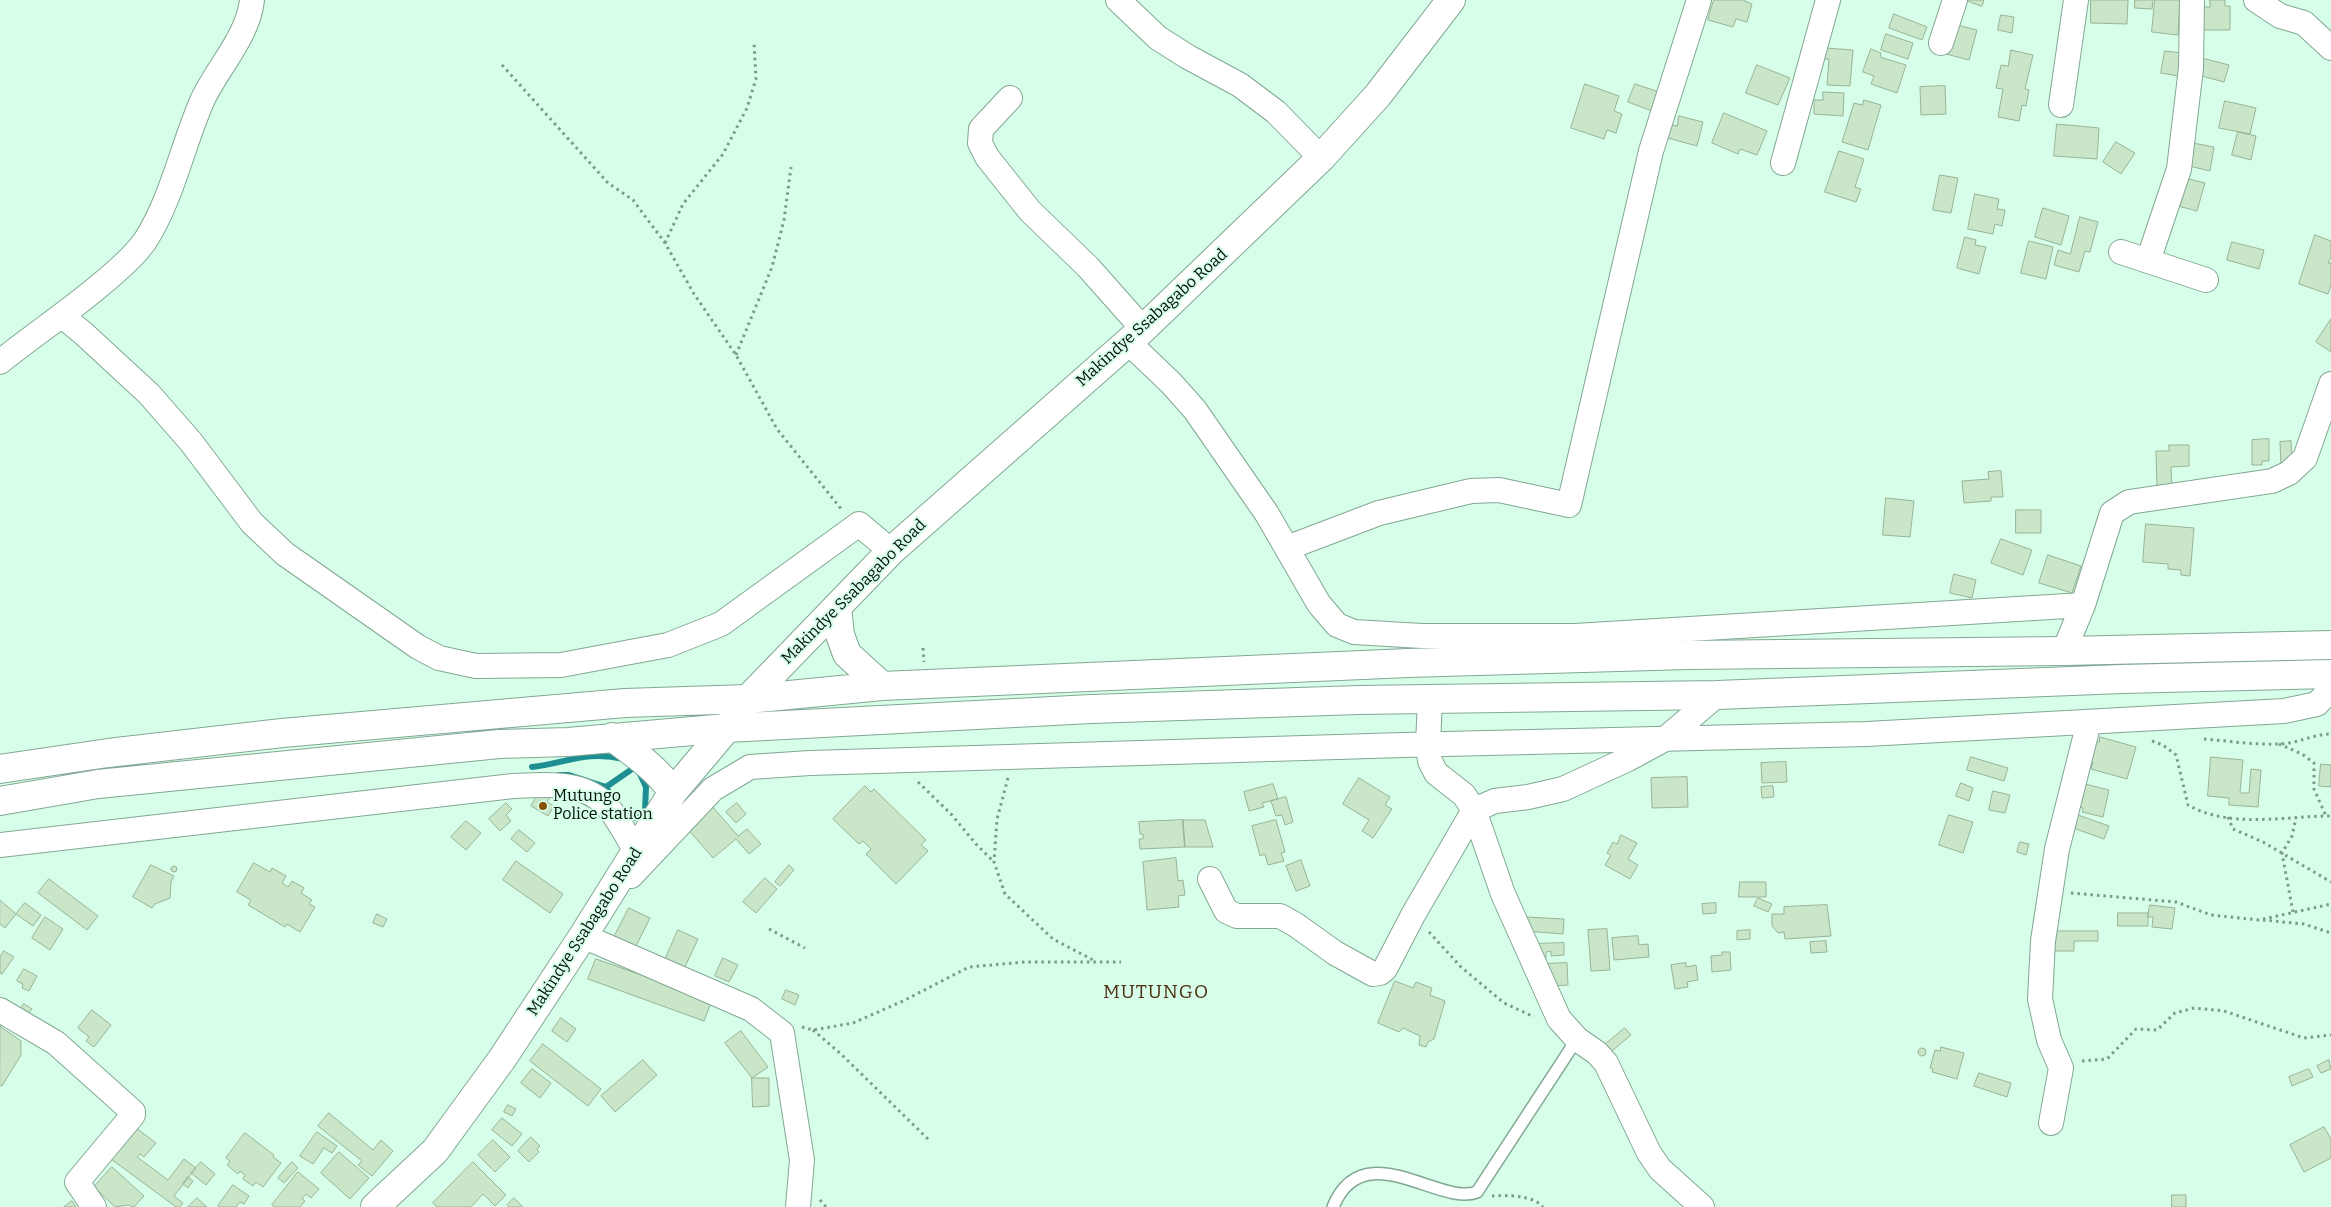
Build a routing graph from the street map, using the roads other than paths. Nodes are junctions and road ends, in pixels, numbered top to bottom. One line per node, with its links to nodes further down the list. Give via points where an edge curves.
1 (252, 0): 19 (street, via 238,40 203,100 159,215 144,242 116,272)
2 (1118, 0): 14 (street, via 1158,38 1240,85 1276,112)
3 (1451, 0): 14 (main road, Makindye Ssabagabo Road, via 1378,95)
4 (1699, 0): 23 (street, via 1651,151 1569,505 1499,490 1471,491 1379,513)
5 (1828, 0): 15 (street)
6 (1955, 0): 10 (street)
7 (2076, 0): 13 (street)
8 (2192, 0): 17 (street, via 2191,68 2179,169)
9 (2256, 0): 11 (street, via 2280,16 2304,23)
10 (1941, 44)
11 (2331, 48)
12 (1010, 98): 20 (street, via 981,129 980,143 1030,211 1088,267)
13 (2061, 105)
14 (1321, 158): 20 (main road, Makindye Ssabagabo Road)
15 (1783, 163)
16 (2121, 252): 17 (street)
17 (2148, 261): 18 (street)
18 (2206, 280)
19 (62, 316): 21 (street); 24 (street, via 149,394 191,442 252,523 285,554 418,647 439,658 476,666 561,665 668,645 721,624 859,524)
20 (1136, 336): 23 (street, via 1195,410); 24 (main road, Makindye Ssabagabo Road)
21 (0, 362)
22 (2331, 384): 25 (street, via 2305,458 2289,473 2272,481 2129,502 2112,513)
23 (1287, 548): 25 (street, via 1331,619 1354,632 1422,636 1575,636)
24 (891, 551): 26 (main road, Makindye Ssabagabo Road)
25 (2083, 605): 28 (street)
26 (837, 607): 30 (main road, via 840,635 847,654); 33 (main road, Makindye Ssabagabo Road)
27 (2331, 645): 28 (main road)
28 (2064, 651): 30 (main road, via 1688,655 1428,662)
29 (2329, 674): 31 (main road); 34 (street, via 2327,693 2317,704 2284,711)
30 (882, 686): 33 (main road)
31 (1717, 695): 32 (main road); 37 (street)
32 (1430, 697): 35 (main road, via 1092,709); 38 (street)
33 (748, 699): 35 (main road, Makindye Ssabagabo Road); 39 (main road, via 625,703 282,733)
34 (2089, 722): 37 (street, via 1867,734); 50 (street, via 2057,849 2043,941 2040,999 2049,1040 2061,1068)
35 (727, 728): 36 (main road); 40 (main road, Makindye Ssabagabo Road)
36 (612, 737): 40 (main road, via 667,782); 41 (main road, via 499,744 98,784)
37 (1665, 739): 38 (street); 42 (street, via 1562,789 1496,801)
38 (1428, 746): 42 (street, via 1436,773 1464,795); 46 (street, via 750,767 712,789)
39 (0, 769)
40 (673, 792): 44 (main road, Makindye Ssabagabo Road)
41 (0, 801)
42 (1474, 810): 45 (street, via 1380,973 1374,974 1335,953 1280,916 1237,916 1226,911); 49 (street, via 1502,894 1558,1019)
43 (0, 845): 44 (street, via 503,787 560,784 586,792 606,805)
44 (636, 851): 46 (main road, Makindye Ssabagabo Road)
45 (1210, 879)
46 (600, 910): 47 (main road, Makindye Ssabagabo Road)
47 (584, 936): 52 (main road, Makindye Ssabagabo Road, via 502,1059 435,1151); 53 (street, via 751,1009 782,1033 802,1160)
48 (0, 1010): 51 (street, via 56,1043 134,1112 77,1182)
49 (1577, 1039): 54 (lane, via 1477,1192 1471,1196 1446,1195 1383,1177 1363,1177 1346,1184); 55 (street, via 1606,1063 1649,1153 1660,1169)
50 (2052, 1123)
51 (94, 1207)
52 (375, 1207)
53 (798, 1207)
54 (1333, 1207)
55 (1702, 1207)

